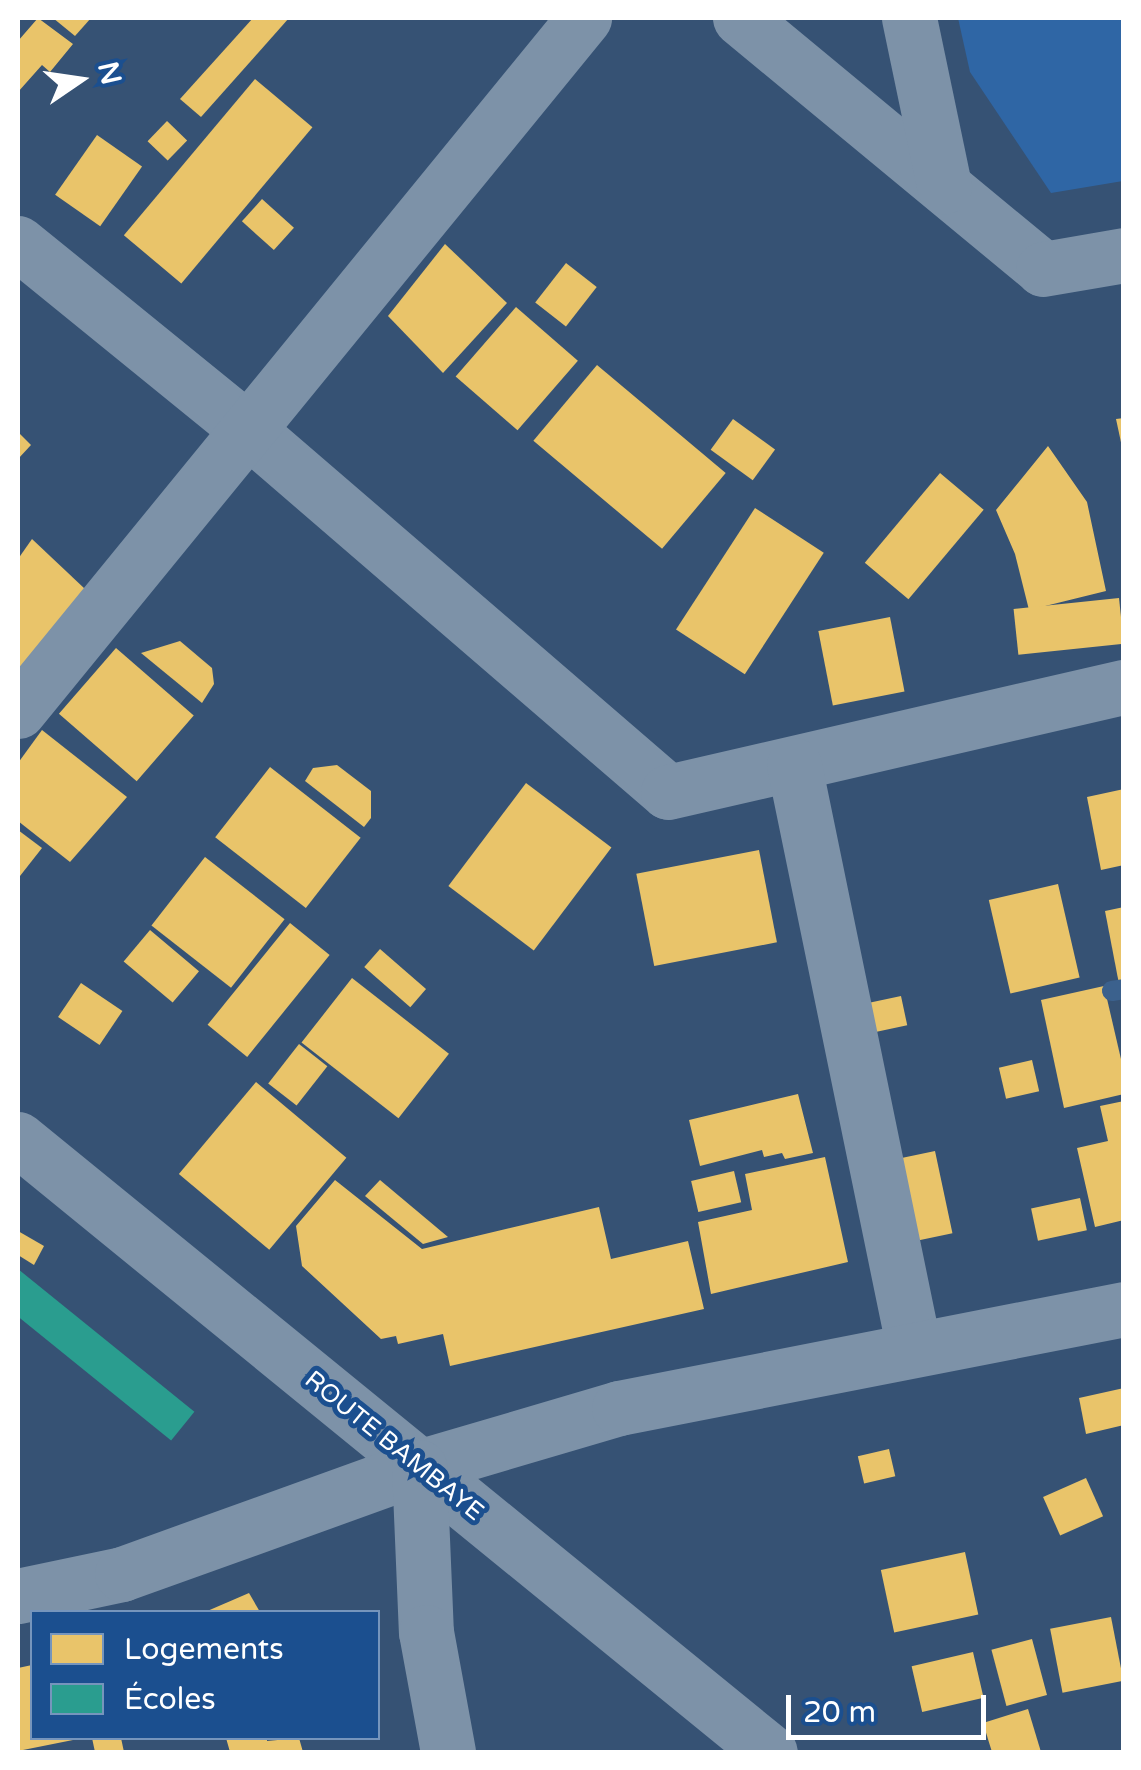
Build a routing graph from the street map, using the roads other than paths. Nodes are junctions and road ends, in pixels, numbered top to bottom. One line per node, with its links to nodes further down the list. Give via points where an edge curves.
1 (584, 18): 7 (street)
2 (740, 18): 4 (street)
3 (909, 18): 4 (street)
4 (944, 186): 6 (street, via 1044,269)
5 (18, 243): 7 (street)
6 (1124, 255)
7 (248, 430): 9 (street); 10 (street, via 668,792)
8 (1124, 687): 10 (street)
9 (18, 711)
10 (794, 765): 13 (street)
11 (18, 1139): 14 (street, ROUTE BAMBAYE)
12 (1124, 1309): 13 (street)
13 (914, 1349): 14 (street, via 618,1408)
14 (419, 1467): 15 (street, via 122,1574); 16 (street, via 426,1632); 17 (street, ROUTE BAMBAYE)
15 (18, 1596)
16 (448, 1752)
17 (770, 1752)

